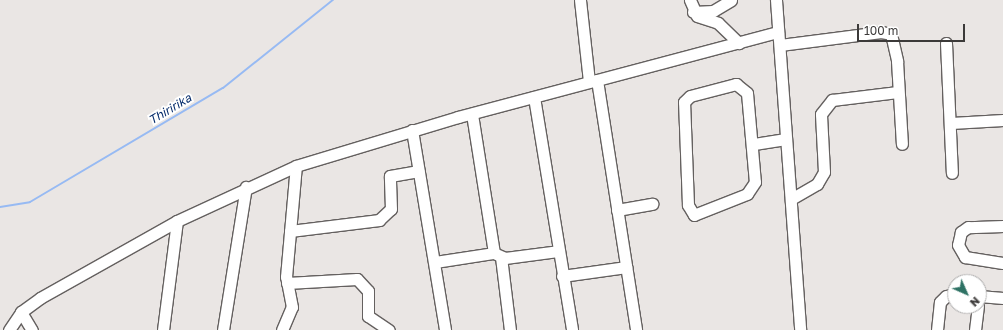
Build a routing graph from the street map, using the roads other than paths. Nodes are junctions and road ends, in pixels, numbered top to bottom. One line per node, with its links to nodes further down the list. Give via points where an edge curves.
1 (580, 0): 10 (street)
2 (690, 0): 5 (street)
3 (731, 0): 5 (street, via 713,11)
4 (776, 0): 6 (street)
5 (693, 12): 7 (street, via 718,23)
6 (778, 32): 7 (street); 9 (street)
7 (739, 43): 10 (street)
8 (946, 43): 15 (street)
9 (780, 45): 11 (street, via 886,32 894,40); 17 (street)
10 (593, 81): 12 (street); 26 (street)
11 (898, 92): 19 (street); 24 (street, via 832,100 821,114 824,166 820,180)
12 (534, 97): 13 (street); 30 (street)
13 (472, 114): 16 (street); 31 (street)
14 (1003, 120): 15 (street)
15 (951, 123): 22 (street)
16 (412, 130): 20 (street); 21 (street)
17 (786, 139): 18 (street); 24 (street)
18 (754, 144): 18 (street, via 747,93 741,85 686,99 683,105 688,205 694,215 747,194 755,182)
19 (902, 144)
20 (296, 166): 23 (street); 29 (street)
21 (419, 171): 29 (street, via 390,176 391,210 380,220); 32 (street)
22 (952, 173)
23 (246, 187): 27 (street); 45 (street)
24 (790, 198): 52 (street)
25 (652, 204): 26 (street)
26 (617, 210): 34 (street)
27 (178, 221): 40 (street); 44 (street)
28 (1003, 226): 33 (street, via 968,227 961,232 958,246 965,258)
29 (290, 231): 36 (street)
30 (558, 251): 31 (street); 35 (street)
31 (498, 255): 32 (street); 49 (street)
32 (435, 262): 48 (street)
33 (1003, 263)
34 (626, 267): 35 (street); 51 (street)
35 (562, 276): 50 (street)
36 (287, 283): 46 (street, via 292,307); 47 (street, via 356,279 368,291 368,316)
37 (947, 296): 53 (street, via 940,302)
38 (987, 297): 39 (street)
39 (1003, 298)
40 (21, 312): 42 (street); 43 (street)
41 (977, 314): 54 (street)
42 (9, 330)
43 (32, 330)
44 (163, 330)
45 (223, 330)
46 (282, 330)
47 (389, 330)
48 (445, 330)
49 (510, 330)
50 (572, 330)
51 (636, 330)
52 (800, 330)
53 (937, 330)
54 (975, 330)

